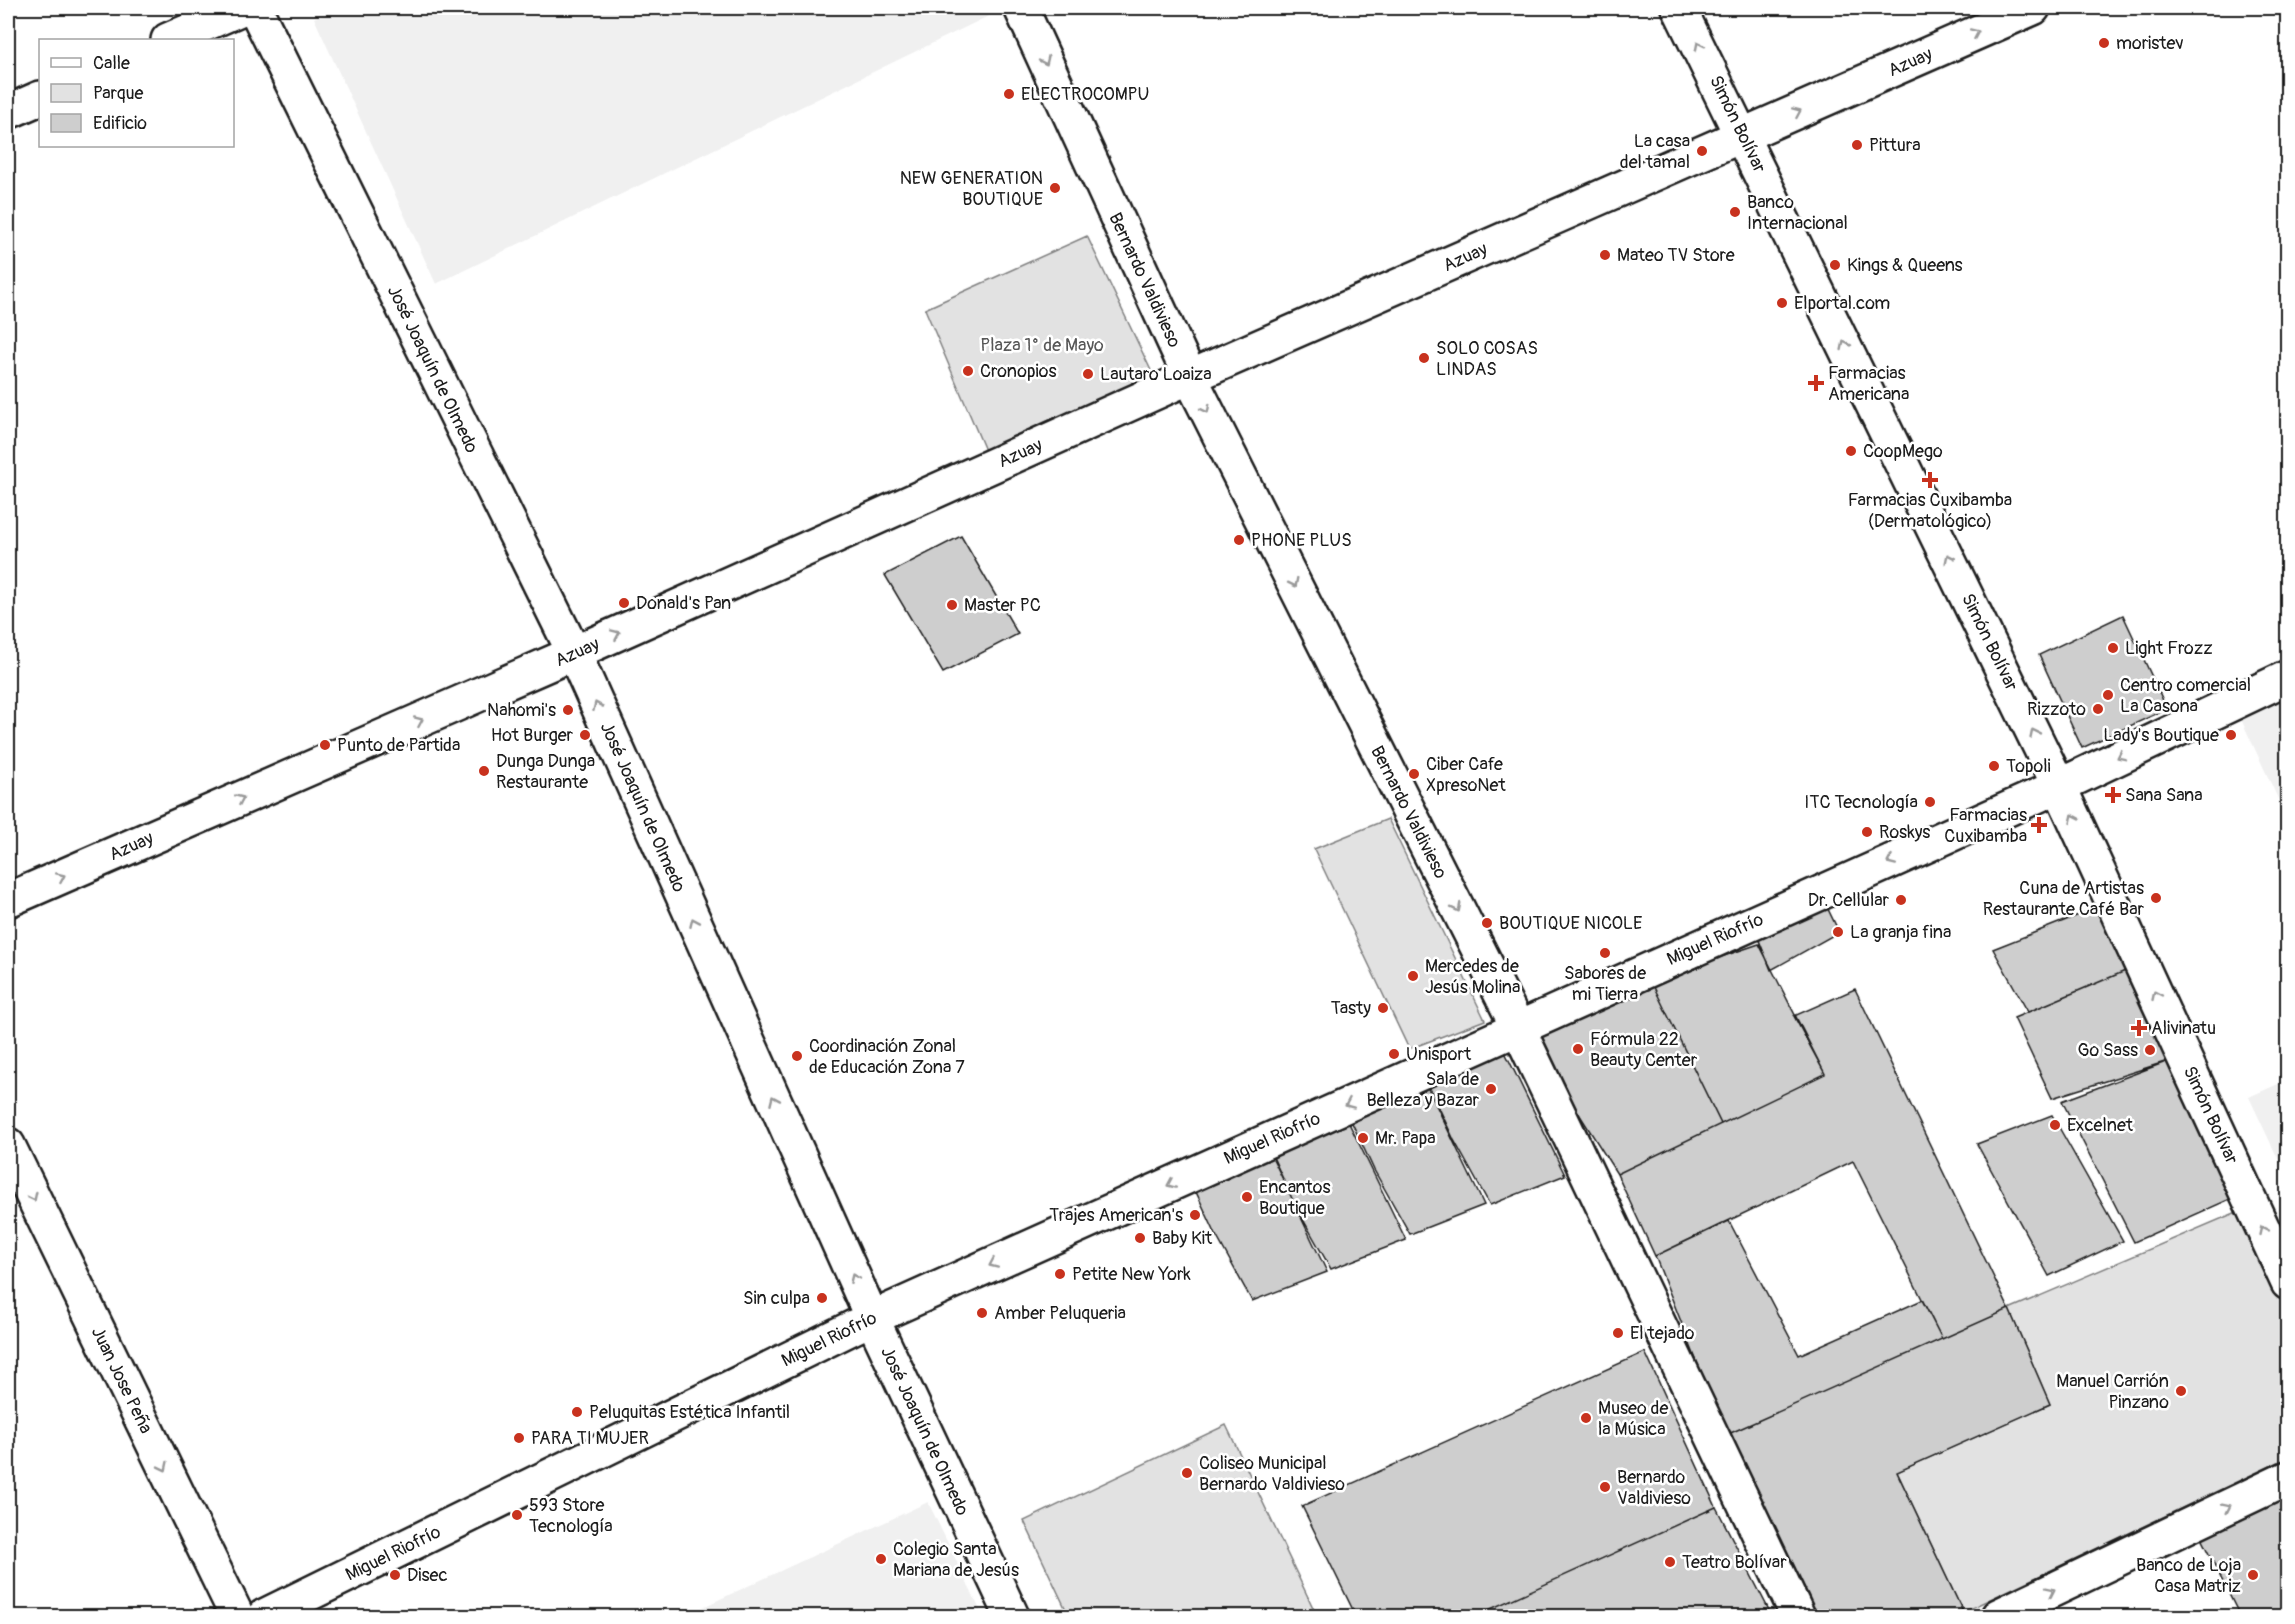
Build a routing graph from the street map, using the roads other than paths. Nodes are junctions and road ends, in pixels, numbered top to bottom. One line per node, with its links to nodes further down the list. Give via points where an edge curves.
1 (242, 8): 6 (street)
2 (255, 8): 11 (street, José Joaquín de Olmedo)
3 (1021, 8): 10 (street, Bernardo Valdivieso, one-way to 10)
4 (1679, 8): 9 (street, Simón Bolívar, one-way to 4)
5 (2033, 8): 9 (street, Azuay, one-way to 5)
6 (170, 39)
7 (39, 98): 8 (street)
8 (8, 112)
9 (1744, 136): 10 (street, Azuay); 13 (street, Simón Bolívar, one-way to 9)
10 (1190, 377): 11 (street, Azuay, one-way to 10); 15 (street, Bernardo Valdivieso, one-way to 15)
11 (574, 653): 14 (street, Azuay, one-way to 11); 18 (street, José Joaquín de Olmedo, one-way to 11)
12 (2288, 677): 13 (street, Miguel Riofrío, one-way to 13)
13 (2059, 786): 15 (street, Miguel Riofrío, one-way to 15); 17 (street, Simón Bolívar, one-way to 13)
14 (8, 900)
15 (1518, 1028): 18 (street, Miguel Riofrío, one-way to 18); 23 (street, Bernardo Valdivieso)
16 (8, 1144): 20 (street, Juan Jose Peña, one-way to 20)
17 (2288, 1283)
18 (872, 1318): 21 (street, Miguel Riofrío); 22 (street, José Joaquín de Olmedo)
19 (2288, 1478): 24 (street, one-way to 19)
20 (237, 1617)
21 (264, 1617)
22 (1012, 1617)
23 (1798, 1617)
24 (1998, 1617)

